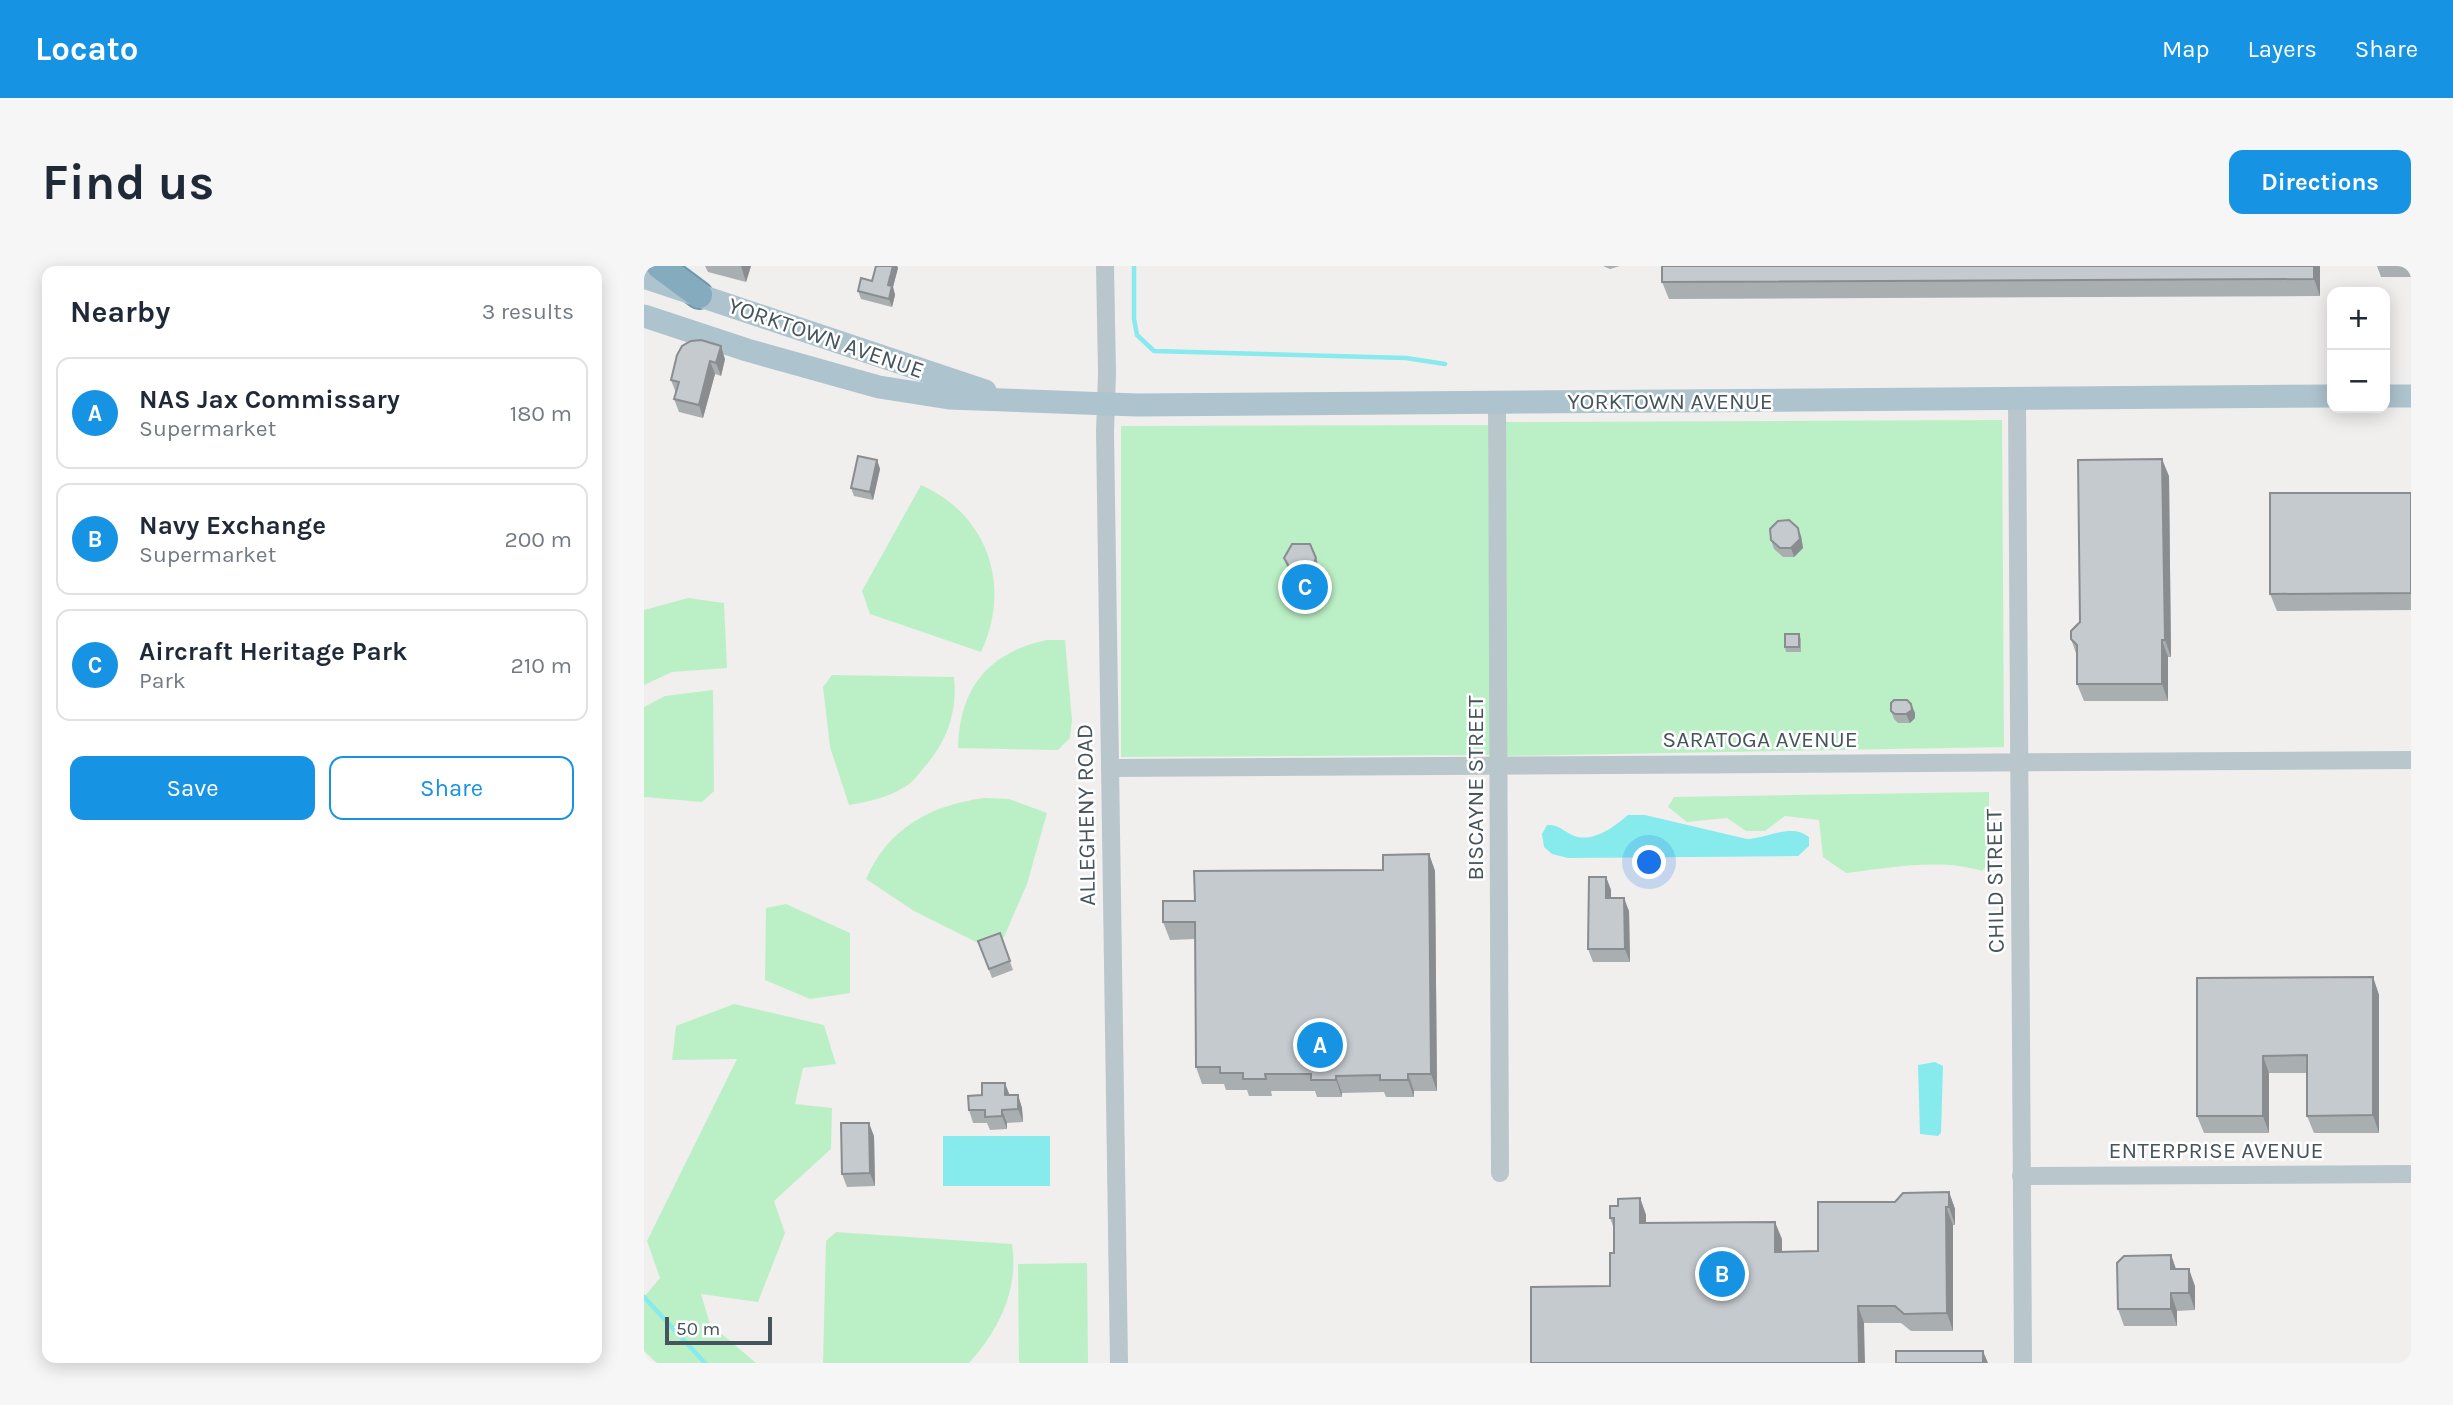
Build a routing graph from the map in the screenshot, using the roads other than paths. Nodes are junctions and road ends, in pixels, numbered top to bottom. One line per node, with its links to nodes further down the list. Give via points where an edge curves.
1 (660, 266): 4 (highway)
2 (1105, 266): 12 (street, ALLEGHENY ROAD)
3 (644, 277): 4 (main road, YORKTOWN AVENUE)
4 (699, 295): 9 (main road, YORKTOWN AVENUE)
5 (644, 316): 9 (main road, YORKTOWN AVENUE, via 879,387 949,398)
6 (2327, 396): 10 (main road, YORKTOWN AVENUE)
7 (2390, 396): 8 (main road)
8 (2411, 396)
9 (1008, 399): 12 (main road, YORKTOWN AVENUE)
10 (2017, 399): 11 (main road, YORKTOWN AVENUE); 14 (street, CHILD STREET)
11 (1497, 402): 12 (main road, YORKTOWN AVENUE); 15 (street, BISCAYNE STREET)
12 (1106, 405): 16 (street, ALLEGHENY ROAD)
13 (2411, 760): 14 (street, SARATOGA AVENUE)
14 (2018, 763): 15 (street, SARATOGA AVENUE); 19 (street, CHILD STREET)
15 (1499, 765): 16 (street, SARATOGA AVENUE); 17 (street, BISCAYNE STREET)
16 (1110, 768): 20 (street, ALLEGHENY ROAD)
17 (1500, 1173)
18 (2411, 1174): 19 (street, ENTERPRISE AVENUE)
19 (2021, 1176): 21 (street, CHILD STREET)
20 (1119, 1363)
21 (2023, 1363)

